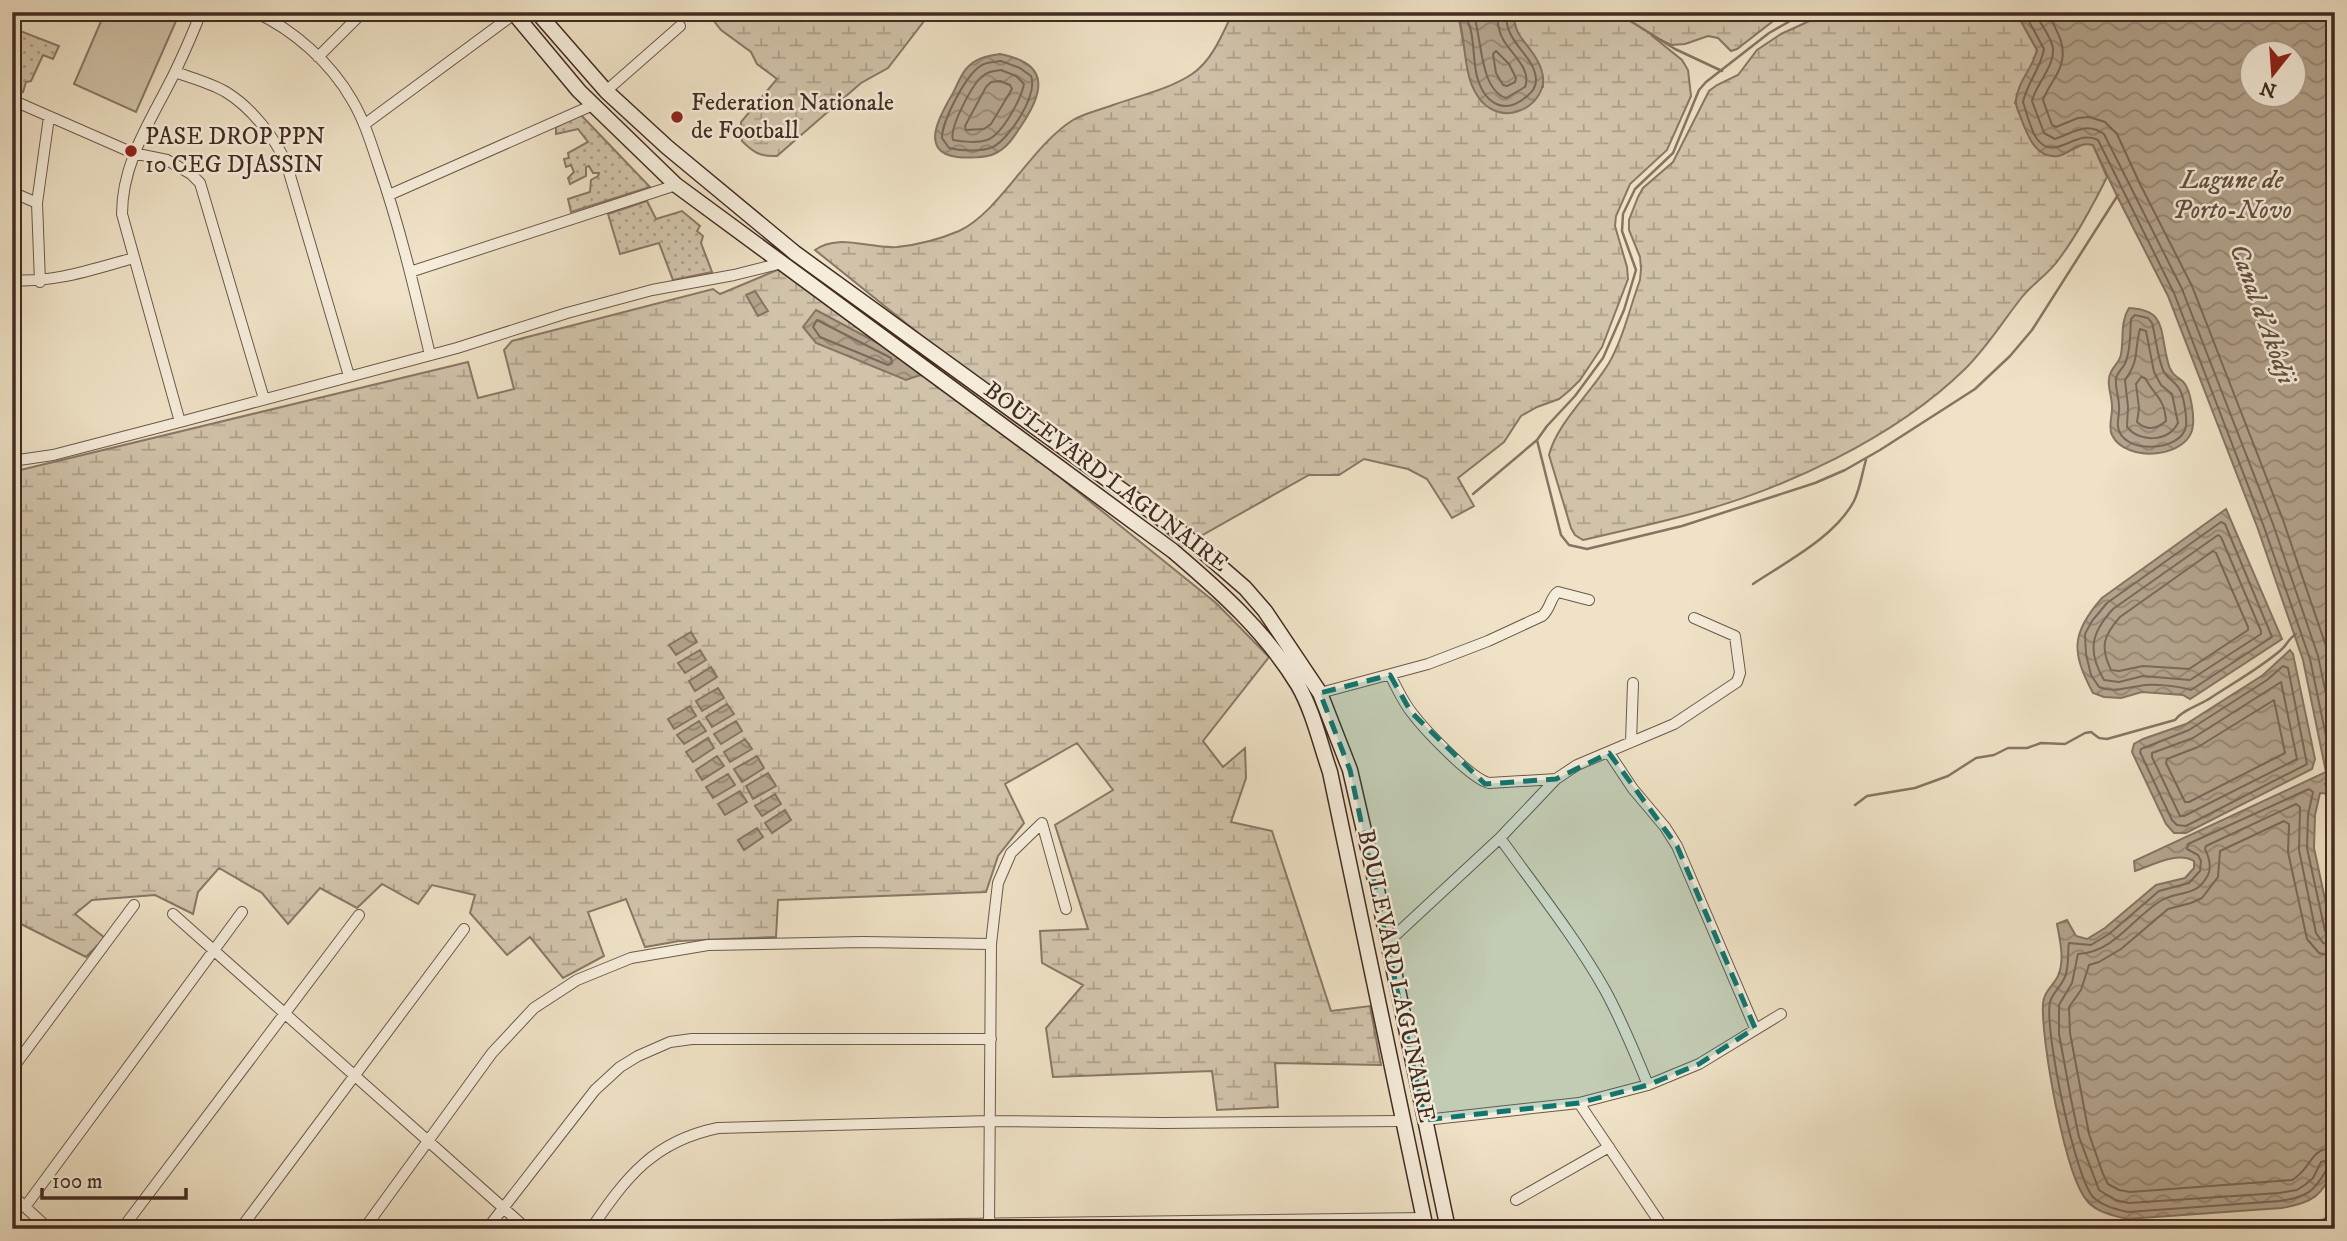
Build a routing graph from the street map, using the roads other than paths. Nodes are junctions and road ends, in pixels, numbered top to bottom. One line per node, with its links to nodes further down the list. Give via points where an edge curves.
1 (201, 12): 9 (street)
2 (255, 12): 6 (street)
3 (362, 12): 8 (street)
4 (537, 12): 10 (main road, BOULEVARD LAGUNAIRE)
5 (514, 13): 12 (main road, BOULEVARD LAGUNAIRE); 14 (street)
6 (272, 15): 8 (street)
7 (680, 26): 10 (street)
8 (318, 57): 14 (street, via 352,99)
9 (175, 72): 15 (street); 26 (street, via 228,93 259,121 279,148)
10 (606, 91): 34 (main road, BOULEVARD LAGUNAIRE, via 795,253 1184,535 1265,611)
11 (12, 100): 13 (street)
12 (593, 105): 16 (main road, BOULEVARD LAGUNAIRE); 18 (street)
13 (49, 117): 15 (street); 19 (street)
14 (365, 124): 18 (street)
15 (133, 153): 20 (street, via 122,214); 27 (street, via 167,160 200,183)
16 (676, 185): 21 (main road, BOULEVARD LAGUNAIRE); 22 (street)
17 (12, 192): 19 (street)
18 (389, 195): 22 (street)
19 (37, 203): 24 (street)
20 (134, 258): 24 (street); 28 (street)
21 (782, 264): 25 (street, via 652,290); 58 (main road, BOULEVARD LAGUNAIRE, via 1173,551 1230,600 1275,653 1309,710 1329,772)
22 (410, 272): 25 (street)
23 (12, 280): 24 (street)
24 (40, 282)
25 (430, 355): 26 (street)
26 (349, 376): 27 (street)
27 (264, 399): 28 (street)
28 (180, 422): 29 (street)
29 (12, 461)
30 (1589, 600): 32 (street, via 1558,592 1542,616 1488,641)
31 (1694, 618): 35 (street, via 1735,636 1739,678 1675,724)
32 (1390, 675): 34 (street); 37 (street, via 1411,712 1482,781)
33 (1633, 683): 35 (street)
34 (1320, 693): 45 (main road, BOULEVARD LAGUNAIRE, via 1350,770)
35 (1631, 742): 36 (street)
36 (1608, 753): 37 (street); 50 (street, via 1677,846)
37 (1556, 779): 38 (street)
38 (1500, 838): 45 (street); 54 (street, via 1605,989)
39 (134, 905): 52 (street)
40 (1066, 909): 46 (street, via 1042,823 1004,863)
41 (243, 912): 47 (street)
42 (173, 914): 47 (street)
43 (359, 915): 48 (street)
44 (464, 929): 53 (street)
45 (1388, 942): 56 (main road, BOULEVARD LAGUNAIRE)
46 (991, 944): 51 (street); 59 (street, via 708,945 631,958 577,980 534,1009 492,1053)
47 (214, 951): 48 (street); 63 (street)
48 (285, 1014): 53 (street); 69 (street)
49 (1781, 1014): 50 (street)
50 (1755, 1028): 54 (street, via 1699,1064)
51 (991, 1040): 57 (street); 64 (street, via 670,1042 620,1067 595,1090)
52 (12, 1069)
53 (354, 1076): 59 (street); 70 (street)
54 (1648, 1085): 55 (street)
55 (1579, 1103): 56 (street); 60 (street)
56 (1425, 1120): 76 (main road, BOULEVARD LAGUNAIRE)
57 (991, 1121): 58 (street); 67 (street); 74 (street, via 696,1132 663,1148 633,1173)
58 (1403, 1121): 65 (main road, BOULEVARD LAGUNAIRE)
59 (429, 1142): 64 (street); 71 (street)
60 (1609, 1147): 62 (street); 77 (street)
61 (12, 1195): 63 (street)
62 (1516, 1200)
63 (25, 1207): 68 (street)
64 (503, 1208): 72 (street); 73 (street)
65 (1425, 1223): 66 (street)
66 (1304, 1224): 67 (street)
67 (989, 1226): 75 (street)
68 (49, 1229)
69 (122, 1229)
70 (240, 1229)
71 (364, 1229)
72 (487, 1229)
73 (527, 1229)
74 (591, 1229)
75 (774, 1229)
76 (1448, 1229)
77 (1664, 1229)

